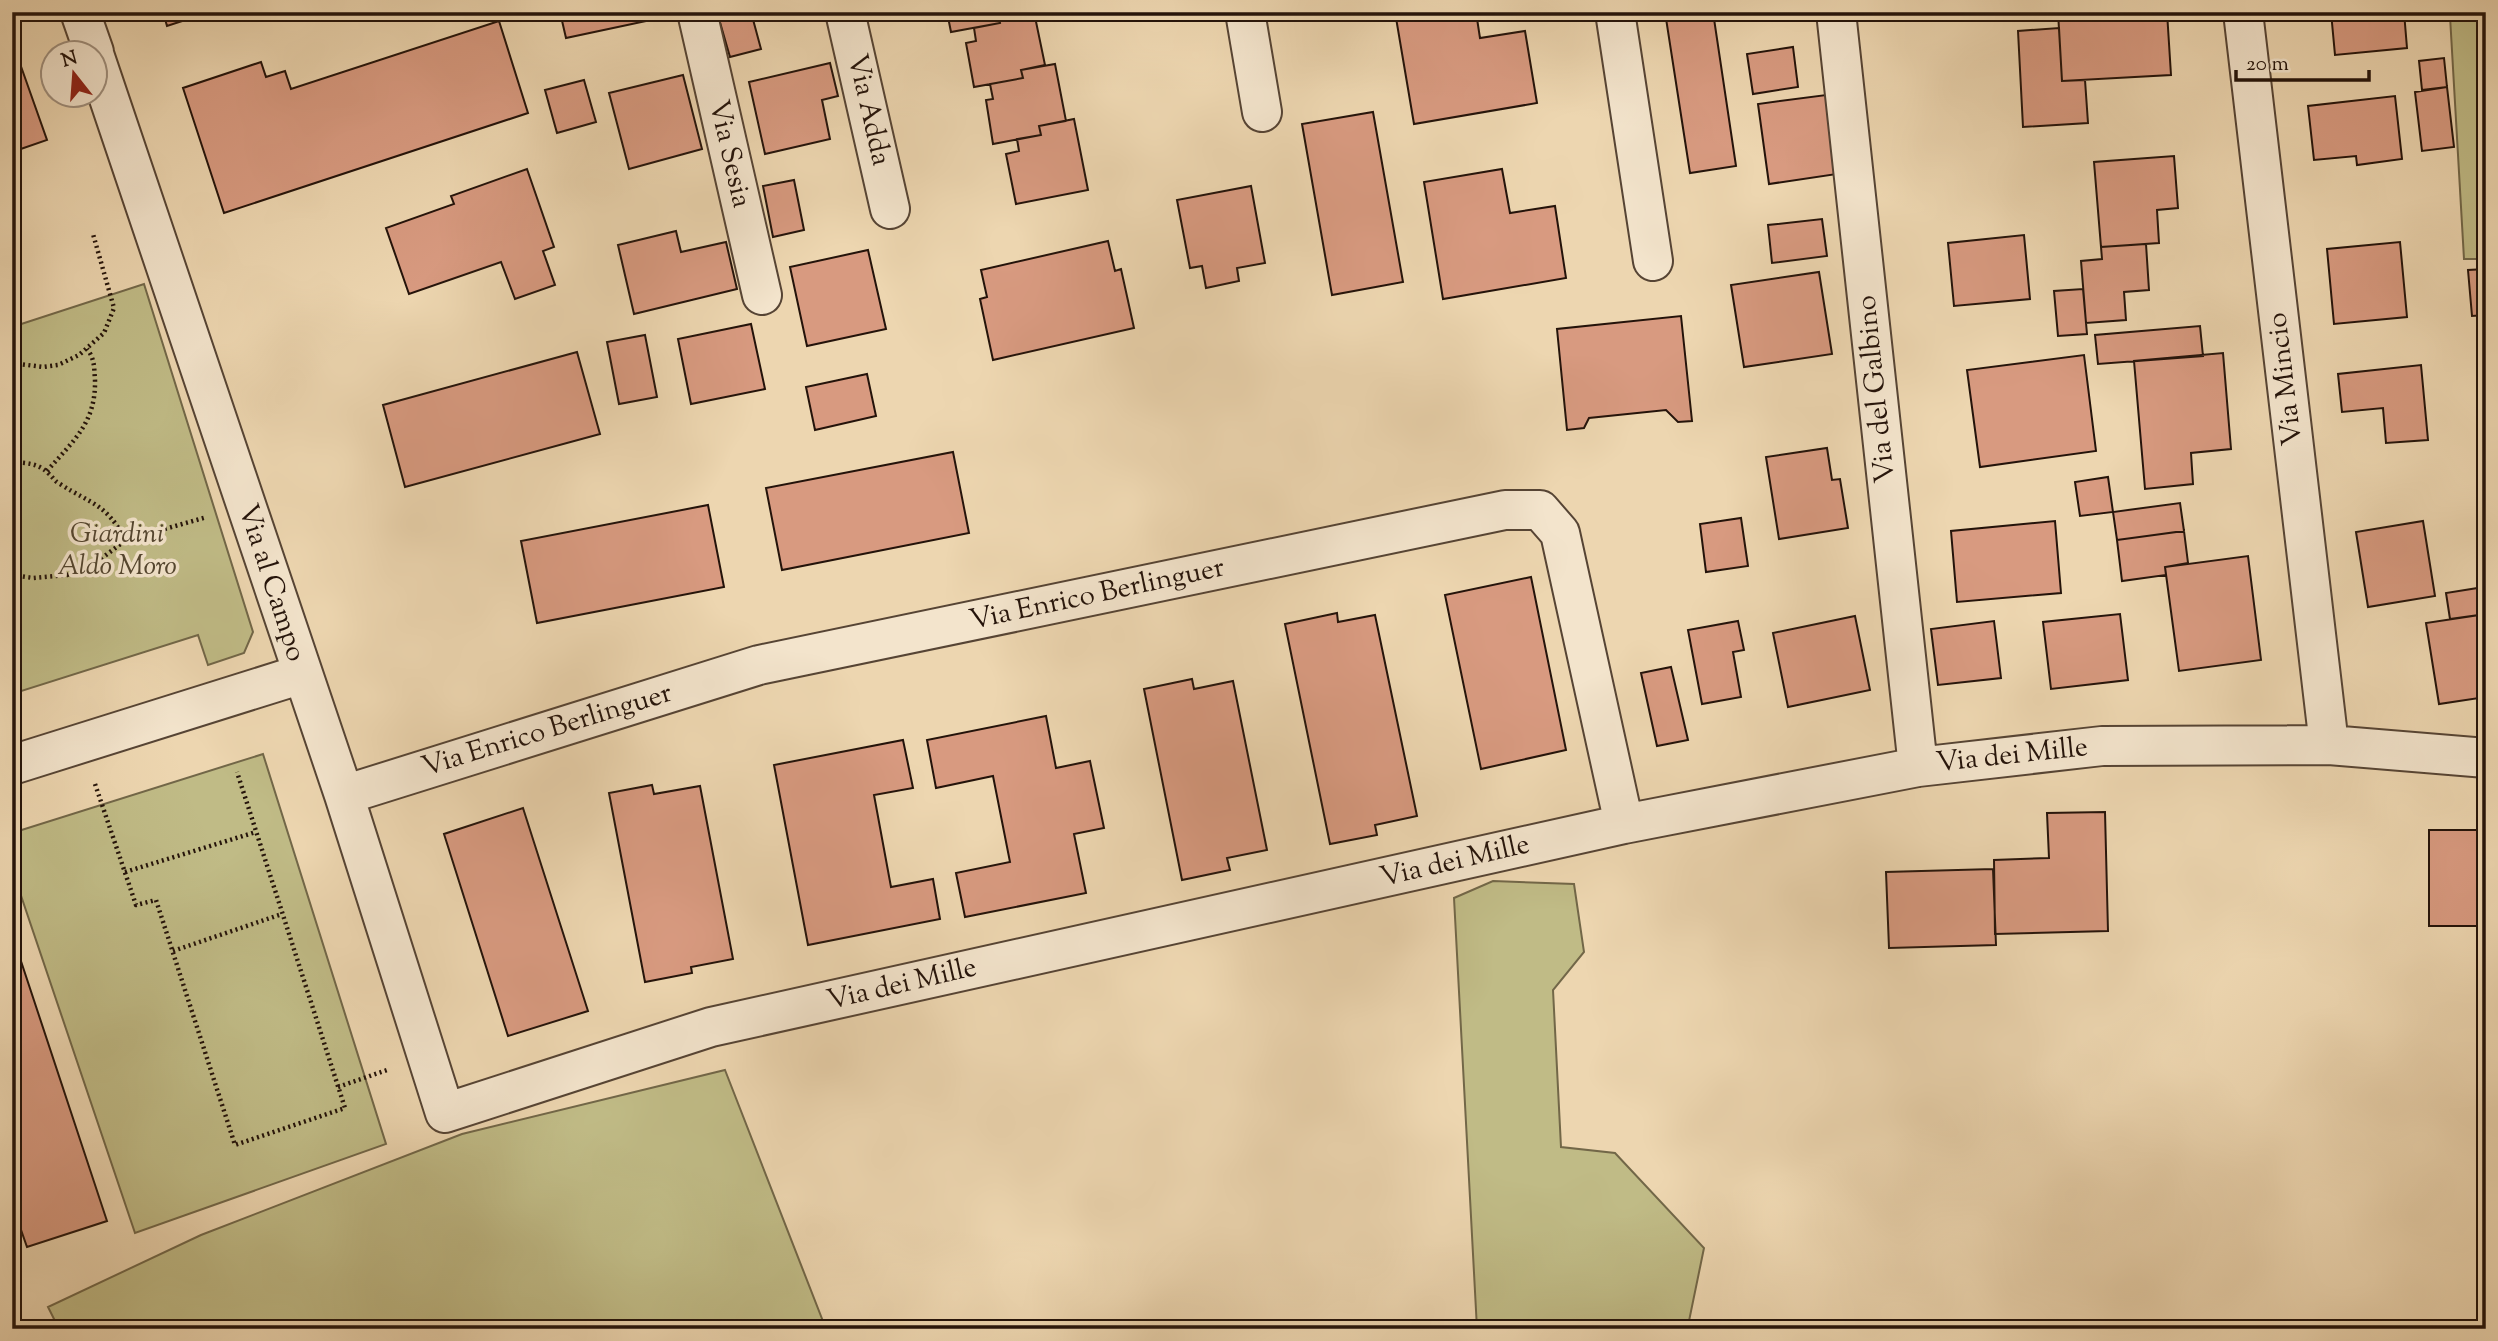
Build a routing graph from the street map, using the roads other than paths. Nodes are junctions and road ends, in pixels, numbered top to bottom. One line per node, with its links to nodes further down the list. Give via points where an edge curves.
1 (80, 12): 8 (street, Via al Campo)
2 (697, 12): 13 (street, Via Sesia)
3 (845, 12): 11 (street, Via Adda)
4 (1245, 12): 10 (street)
5 (1615, 12): 12 (street)
6 (1836, 12): 18 (street, Via del Galbino)
7 (2243, 12): 15 (street, Via Mincio)
8 (89, 38)
9 (108, 95): 14 (street, Via al Campo)
10 (1262, 112)
11 (890, 209)
12 (1653, 261)
13 (762, 295)
14 (302, 674): 17 (street); 19 (street, Via al Campo)
15 (2329, 745): 16 (street, Via dei Mille); 18 (street, Via dei Mille, via 2102,746)
16 (2486, 758)
17 (12, 765)
18 (1918, 767): 20 (street, Via dei Mille)
19 (344, 795): 20 (street, Via Enrico Berlinguer, via 759,666 1505,510 1540,510 1560,533); 21 (street, Via al Campo)
20 (1624, 824): 21 (street, Via dei Mille, via 711,1027)
21 (445, 1113)

